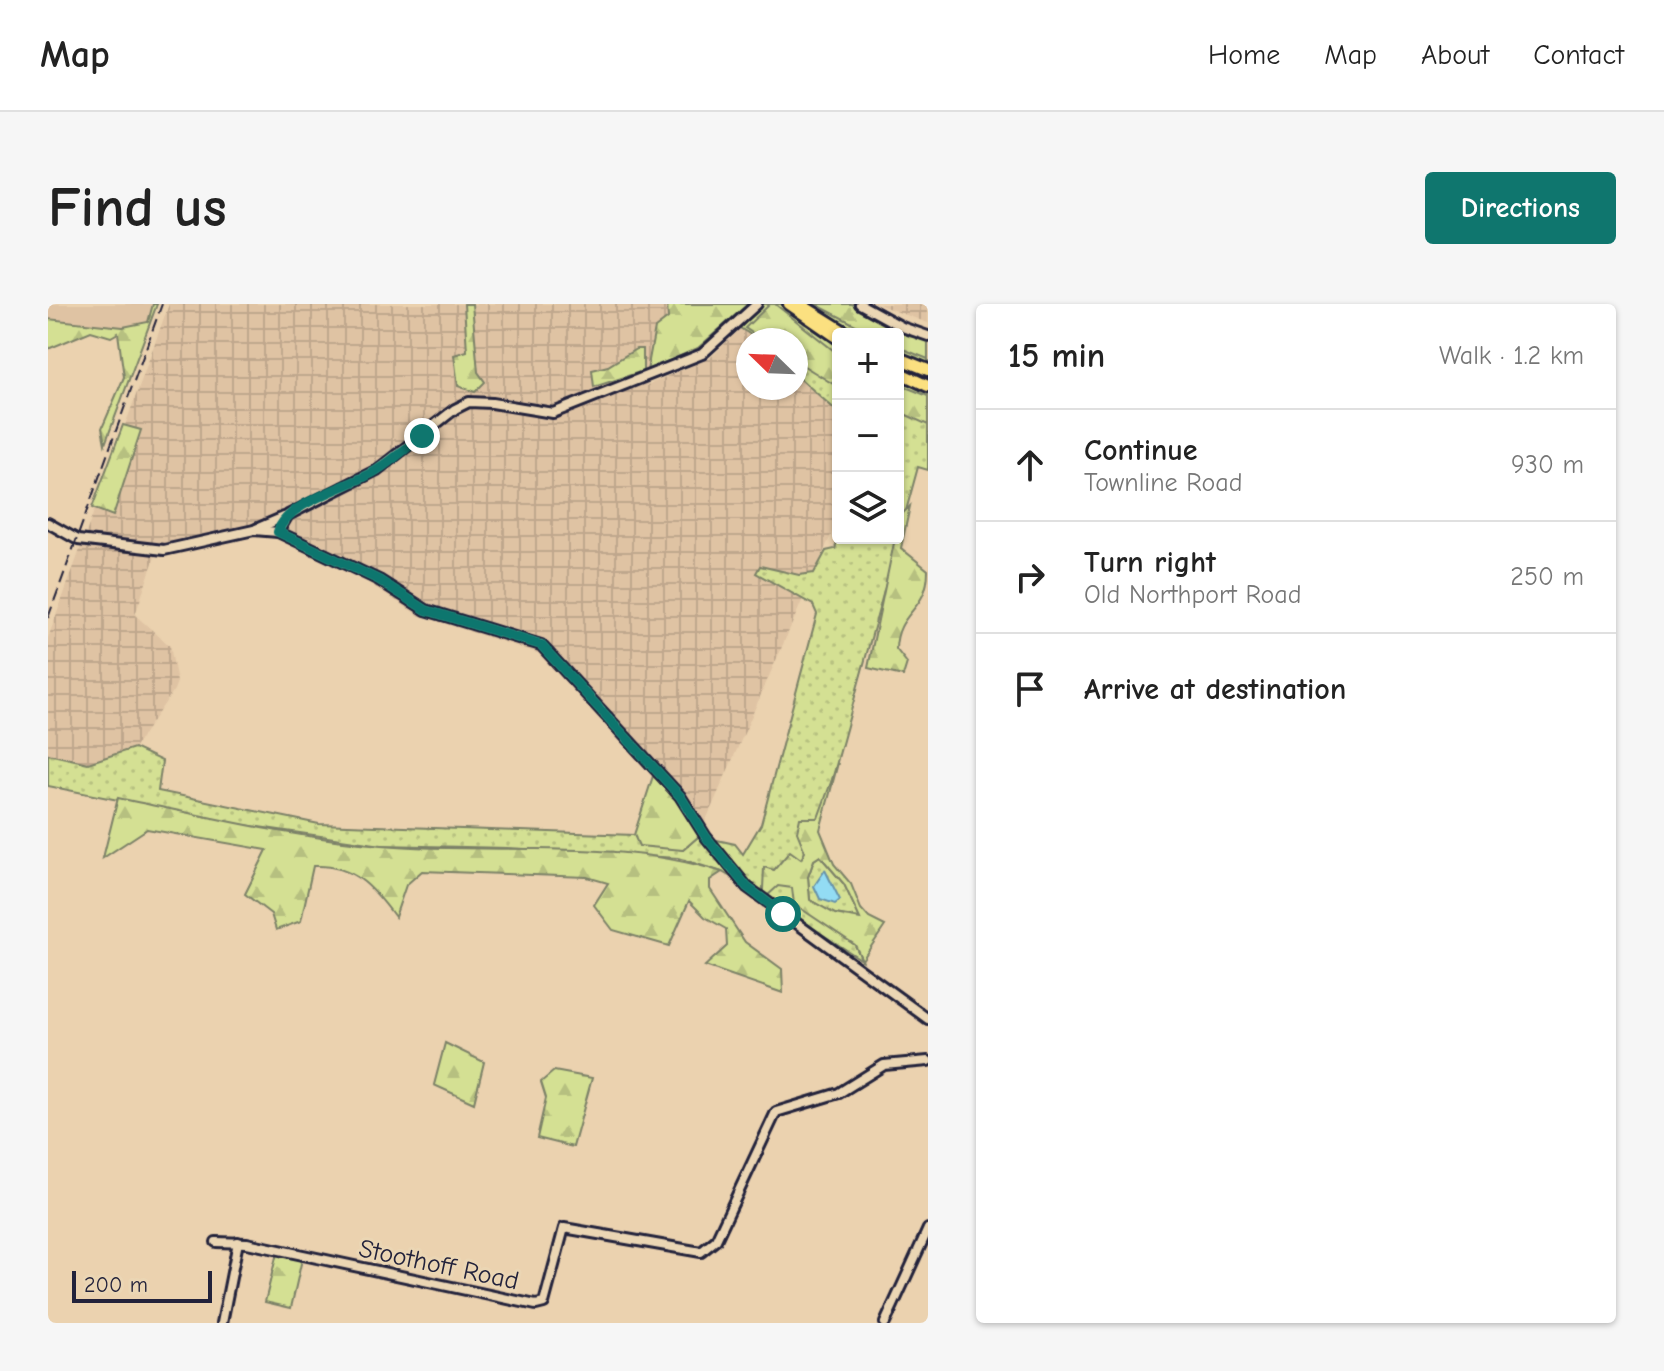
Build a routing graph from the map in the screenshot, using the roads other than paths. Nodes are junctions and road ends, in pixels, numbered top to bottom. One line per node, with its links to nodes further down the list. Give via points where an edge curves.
1 (757, 304): 12 (main road, via 702,354 553,413 469,402 377,470)
2 (789, 304): 6 (highway)
3 (800, 304): 5 (highway)
4 (860, 304): 7 (main road)
5 (838, 328)
6 (832, 334)
7 (928, 336)
8 (904, 360): 9 (highway)
9 (928, 370)
10 (904, 375): 11 (highway)
11 (928, 386)
12 (288, 515): 14 (main road); 15 (main road)
13 (48, 523): 14 (main road, via 78,540 164,550)
14 (254, 530): 15 (main road)
15 (278, 532): 16 (main road, via 379,580 426,610 541,645 680,796 747,887)
16 (928, 1019)
17 (928, 1061): 20 (main road, Stoothoff Road, via 884,1065 839,1093 776,1112 716,1240 701,1252 564,1228 544,1303)
18 (928, 1229): 22 (main road)
19 (216, 1242): 20 (main road, Stoothoff Road)
20 (238, 1242): 21 (main road)
21 (222, 1323)
22 (885, 1323)

